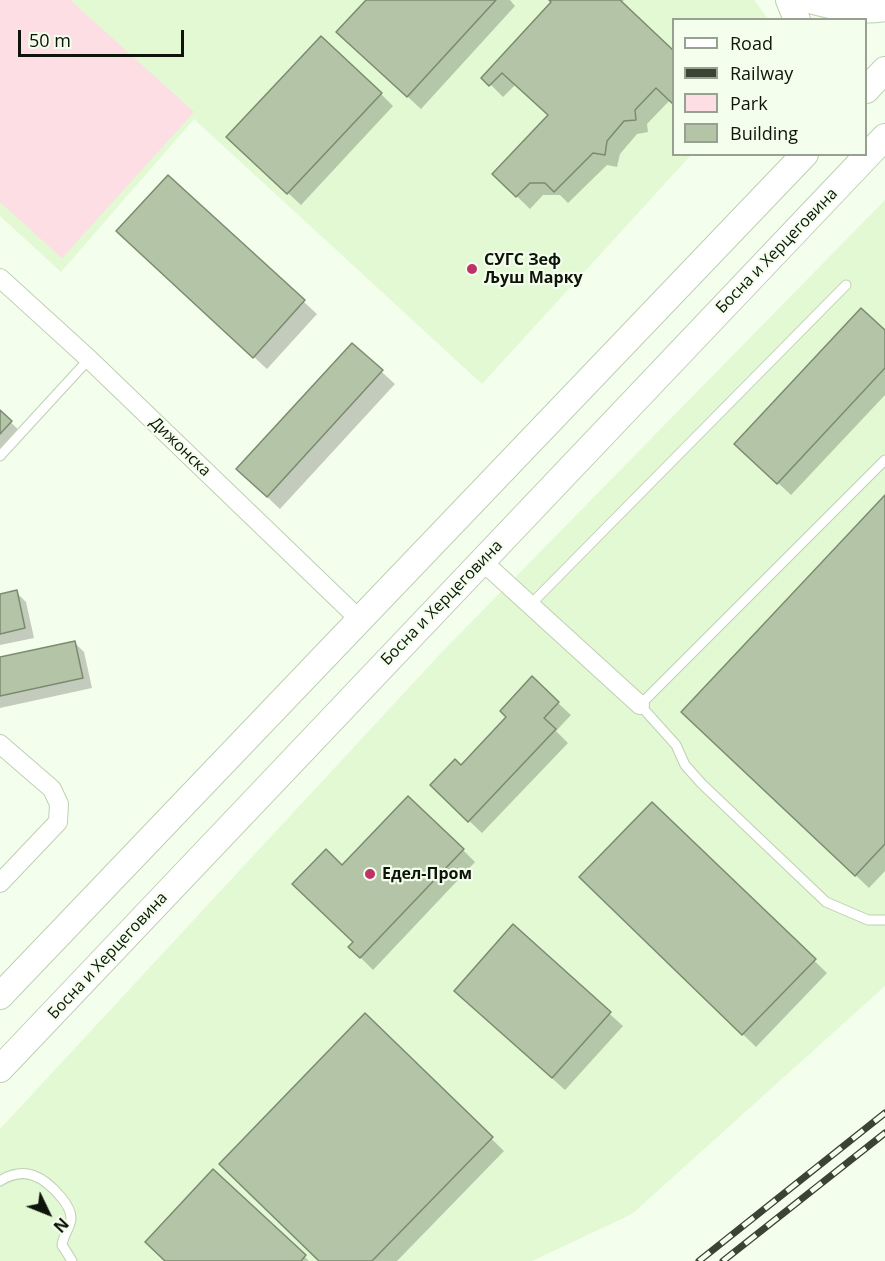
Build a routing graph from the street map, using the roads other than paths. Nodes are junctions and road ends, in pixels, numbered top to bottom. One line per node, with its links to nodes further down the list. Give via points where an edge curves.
1 (789, 0): 5 (street)
2 (793, 0): 6 (street)
3 (810, 0): 4 (street, via 832,6)
4 (885, 8)
5 (796, 18)
6 (813, 18)
7 (885, 137): 9 (street, Босна и Херцеговина)
8 (867, 156): 16 (street, Босна и Херцеговина)
9 (867, 156)
10 (797, 160): 18 (street)
11 (0, 278): 13 (street, Дижонска)
12 (846, 285): 17 (lane)
13 (89, 359): 14 (lane); 18 (street, Дижонска)
14 (0, 456)
15 (885, 460): 19 (lane)
16 (482, 561): 17 (street); 24 (street, Босна и Херцеговина)
17 (530, 605): 19 (street)
18 (358, 619): 23 (street)
19 (640, 705): 22 (lane, via 676,745 702,784 826,902 868,920)
20 (0, 744): 21 (street, via 52,789 59,804 58,822)
21 (0, 883)
22 (885, 920)
23 (0, 996)
24 (0, 1069)
25 (0, 1180): 26 (lane, via 19,1172 34,1174 51,1186 70,1215 62,1245)
26 (72, 1261)

